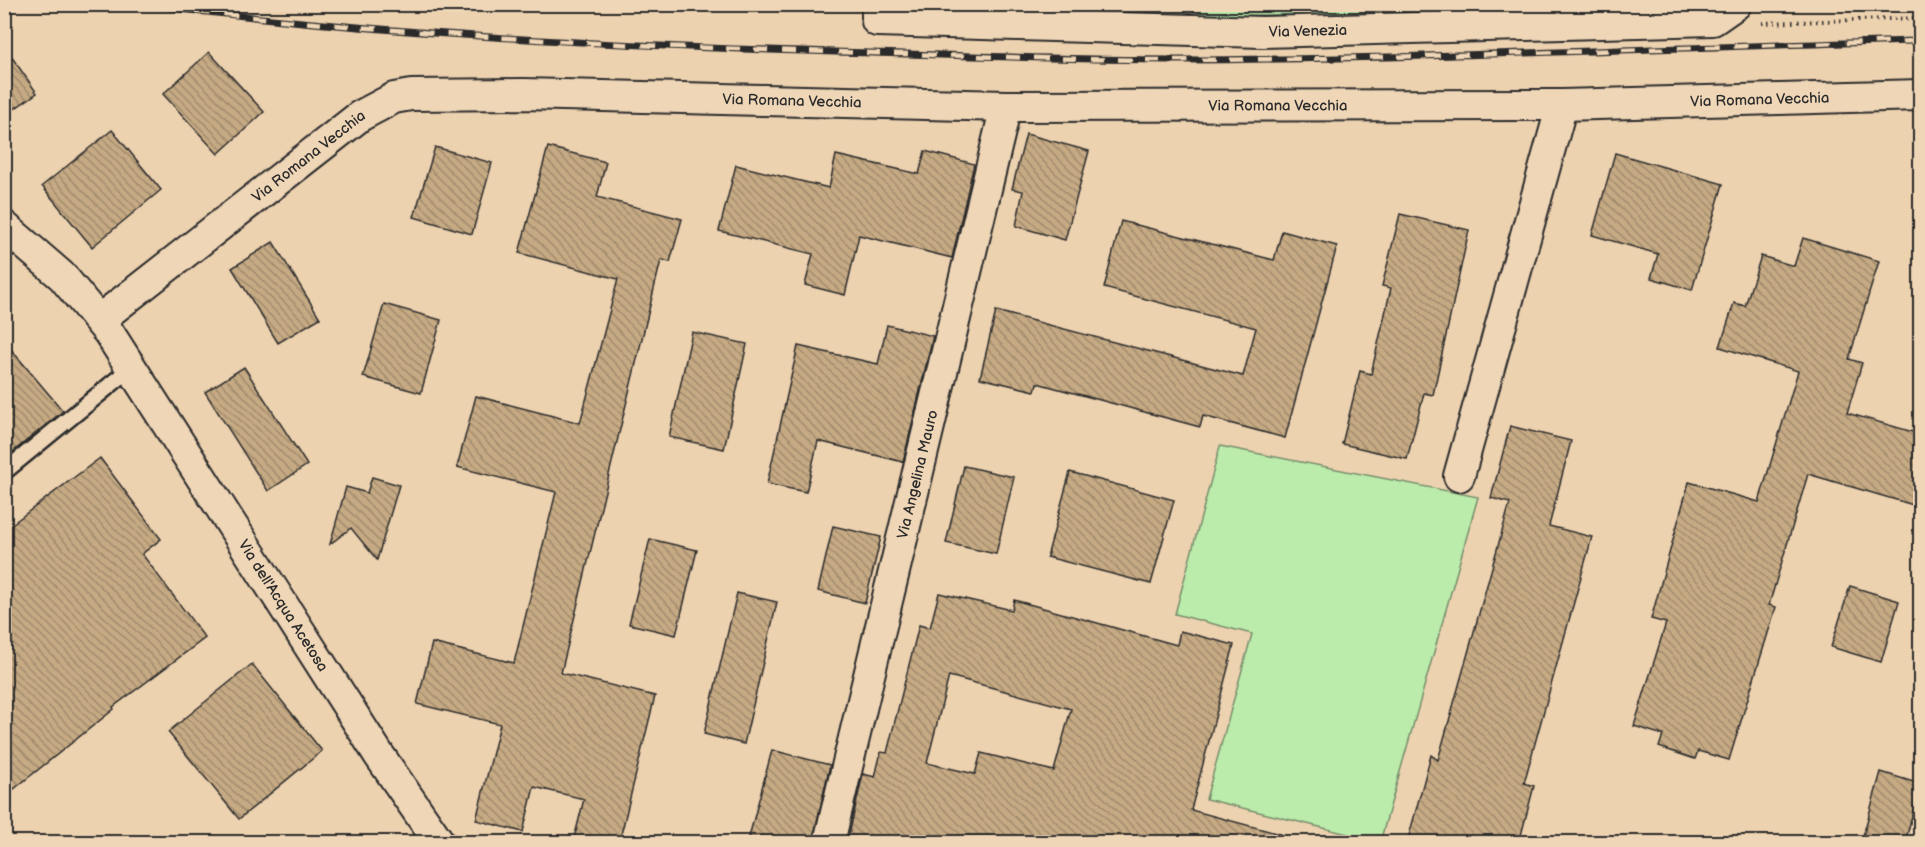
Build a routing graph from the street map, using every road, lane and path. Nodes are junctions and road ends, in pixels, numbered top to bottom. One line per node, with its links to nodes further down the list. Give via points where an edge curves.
1 (1725, 12): 2 (street, Via Venezia, via 1263,33); 3 (path, via 1730,24)
2 (877, 13)
3 (1920, 18)
4 (1920, 95): 5 (street, Via Romana Vecchia)
5 (1562, 105): 6 (street, Via Romana Vecchia); 11 (street)
6 (1006, 106): 8 (street, Via Romana Vecchia, via 433,93 394,98 360,116); 13 (street, Via Angelina Mauro)
7 (4, 226): 8 (street, Via dell'Acqua Acetosa, via 63,278)
8 (99, 320): 9 (street, Via dell'Acqua Acetosa)
9 (131, 368): 10 (lane); 12 (street, Via dell'Acqua Acetosa)
10 (4, 472)
11 (1459, 476)
12 (439, 843)
13 (829, 843)

